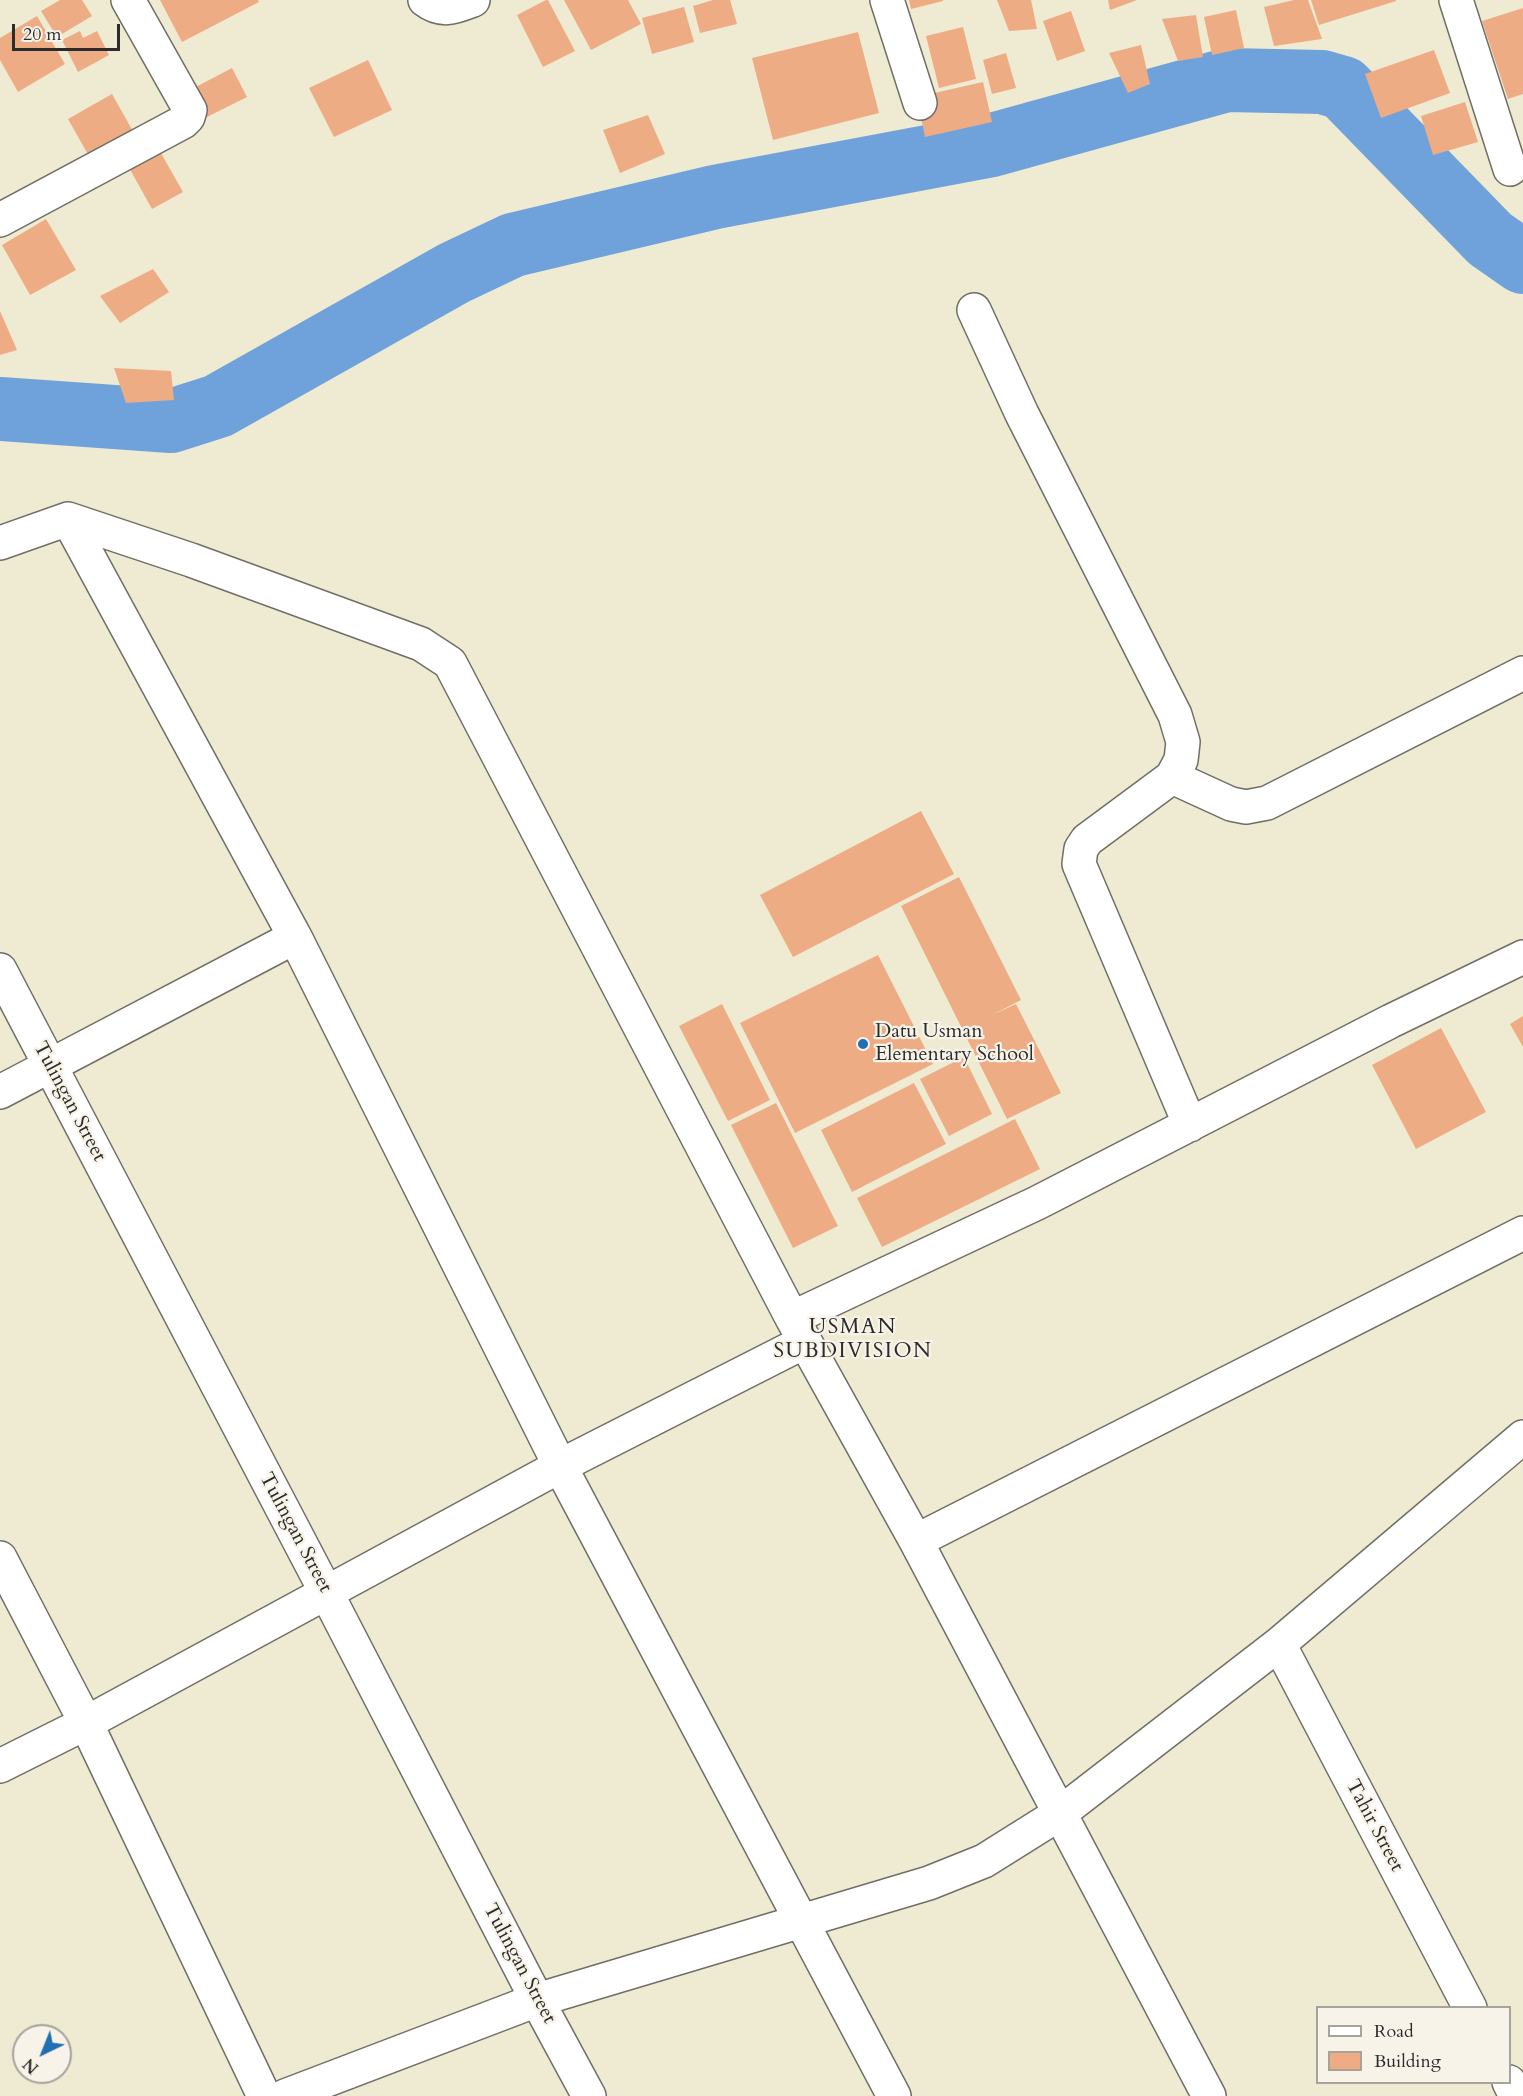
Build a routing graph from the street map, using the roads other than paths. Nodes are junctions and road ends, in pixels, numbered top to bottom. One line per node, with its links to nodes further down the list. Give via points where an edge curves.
1 (128, 0): 8 (street, via 190,110 188,117)
2 (425, 0): 3 (street, via 434,7 453,8)
3 (473, 0)
4 (887, 0): 6 (street)
5 (1456, 0): 7 (street)
6 (920, 104)
7 (1510, 169)
8 (0, 220)
9 (974, 310): 13 (street, via 1022,414 1175,715 1183,742)
10 (68, 519): 11 (street); 14 (street); 21 (street, via 421,644 450,663)
11 (0, 543)
12 (1523, 673): 13 (street, via 1267,803 1246,807 1231,804)
13 (1172, 777): 19 (street, via 1087,840 1081,849 1080,864)
14 (295, 937): 17 (street); 23 (street)
15 (1523, 957): 19 (street)
16 (0, 970): 17 (street, Tulingan Street)
17 (50, 1066): 18 (street); 26 (street, Tulingan Street)
18 (0, 1092)
19 (1190, 1125): 21 (street)
20 (1523, 1233): 24 (street)
21 (798, 1330): 23 (street); 24 (street)
22 (1523, 1437): 27 (street)
23 (560, 1466): 26 (street); 31 (street)
24 (916, 1541): 30 (street)
25 (0, 1558): 28 (street)
26 (326, 1592): 28 (street); 32 (street, Tulingan Street)
27 (1279, 1644): 30 (street); 33 (street, Tahir Street)
28 (86, 1723): 29 (street); 34 (street)
29 (0, 1766)
30 (1059, 1814): 31 (street, via 984,1861 929,1883); 38 (street)
31 (800, 1922): 32 (street); 37 (street)
32 (537, 2000): 35 (street); 36 (street, Tulingan Street)
33 (1469, 2006)
34 (264, 2096)
35 (285, 2096)
36 (589, 2096)
37 (894, 2096)
38 (1209, 2096)

